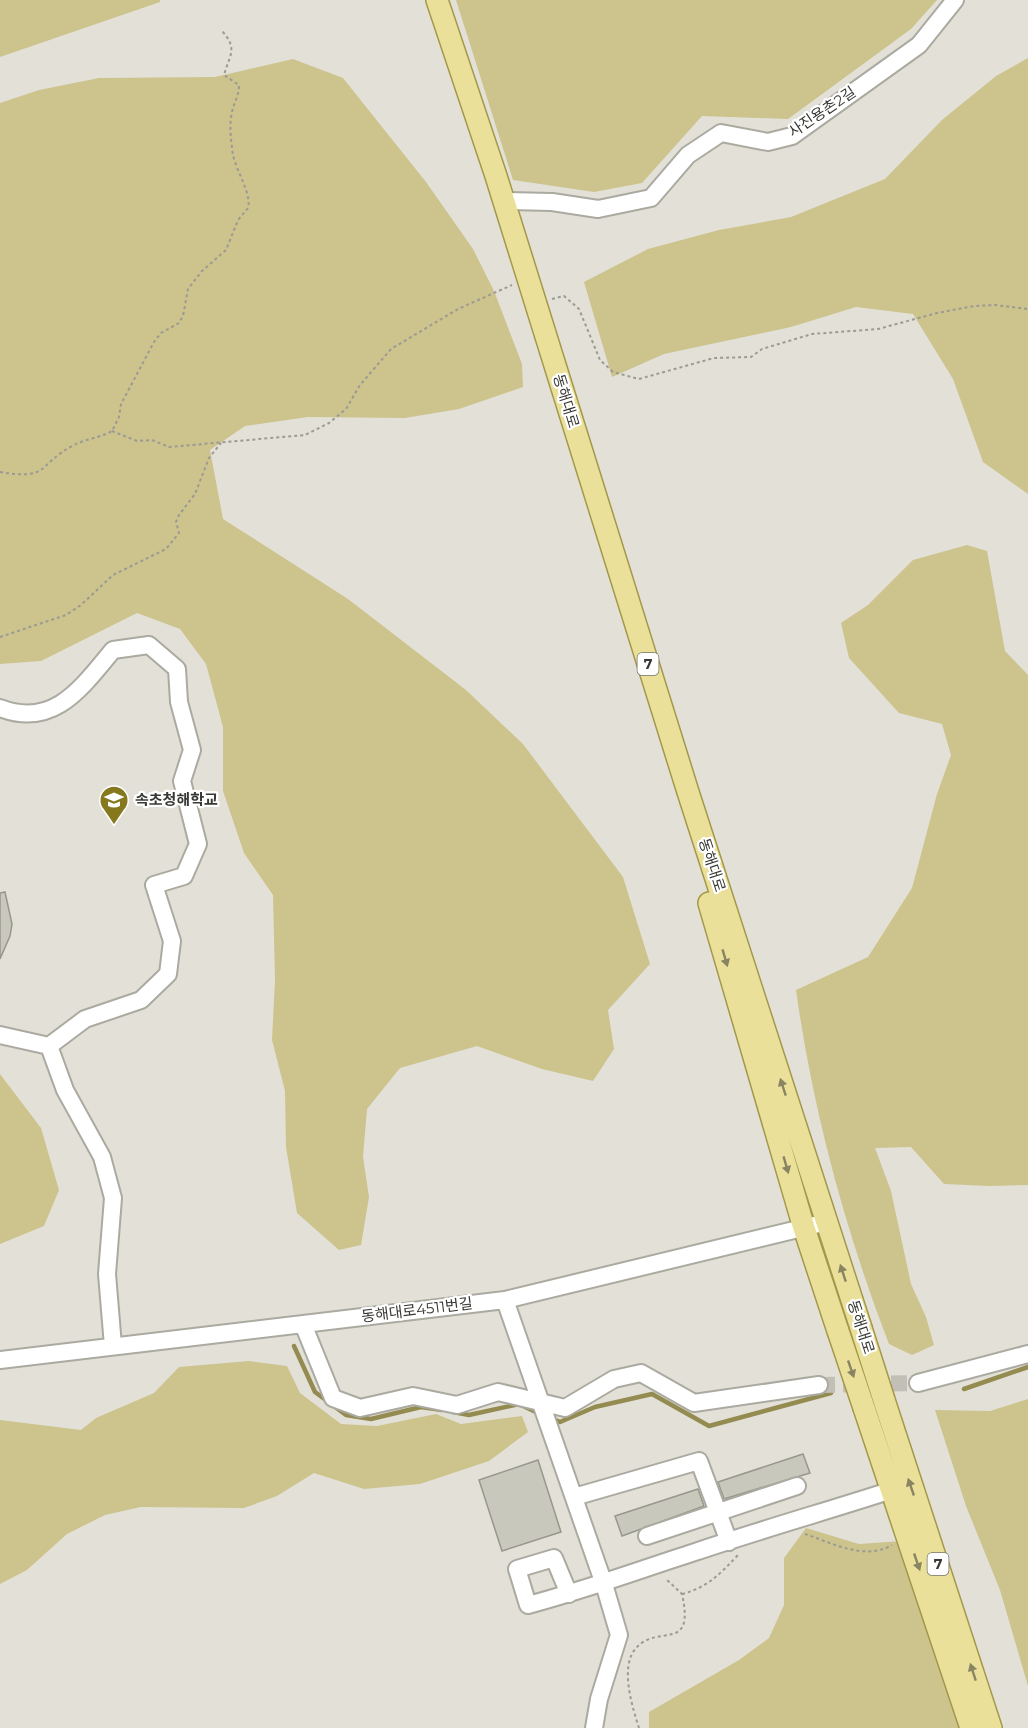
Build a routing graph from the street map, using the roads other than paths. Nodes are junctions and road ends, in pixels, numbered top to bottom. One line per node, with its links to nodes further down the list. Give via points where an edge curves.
1 (428, 0): 9 (main road, 동해대로 / 7, one-way to 9, via 704,885)
2 (437, 0): 4 (main road, 동해대로 / 7)
3 (955, 0): 4 (street, 사진용촌2길, via 919,45 792,136 768,142 721,133 688,155 651,198 598,209 552,202)
4 (503, 201): 8 (main road, 동해대로 / 7, one-way to 4)
5 (0, 708): 7 (street, via 12,713 44,714 78,692 113,650 149,645 177,669 179,702 192,750 182,781 198,844 184,876 154,885 172,941 168,974 141,1000 85,1019)
6 (0, 1035): 7 (street)
7 (49, 1046): 12 (street, via 65,1090 102,1157 113,1198 107,1275)
8 (827, 1222): 9 (street, 동해대로4511번길); 18 (main road, 동해대로 / 7, one-way to 8, bridge, via 861,1328)
9 (804, 1228): 10 (street, 동해대로4511번길); 18 (main road, 동해대로 / 7, one-way to 18, bridge, via 838,1331)
10 (505, 1300): 11 (street, 동해대로4511번길); 17 (street)
11 (303, 1324): 12 (street, 동해대로4511번길); 17 (street, via 333,1398 360,1408 413,1396 457,1405 498,1392)
12 (113, 1346): 14 (street, 동해대로4511번길)
13 (1028, 1354): 15 (street)
14 (0, 1360)
15 (918, 1383)
16 (819, 1385): 17 (street, via 694,1403 641,1373 614,1379 565,1408)
17 (541, 1402): 21 (street)
18 (874, 1404): 20 (main road, 동해대로 / 7); 29 (main road, 동해대로 / 7, one-way to 18)
19 (797, 1486): 22 (street)
20 (892, 1490): 24 (street); 28 (main road, 동해대로 / 7, one-way to 28)
21 (574, 1497): 22 (street, via 699,1461); 25 (street)
22 (718, 1511): 23 (street); 24 (street)
23 (647, 1536)
24 (735, 1547): 25 (street, via 649,1568)
25 (604, 1584): 26 (street); 27 (street, via 619,1635)
26 (568, 1594)
27 (594, 1728)
28 (971, 1728)
29 (991, 1728)

